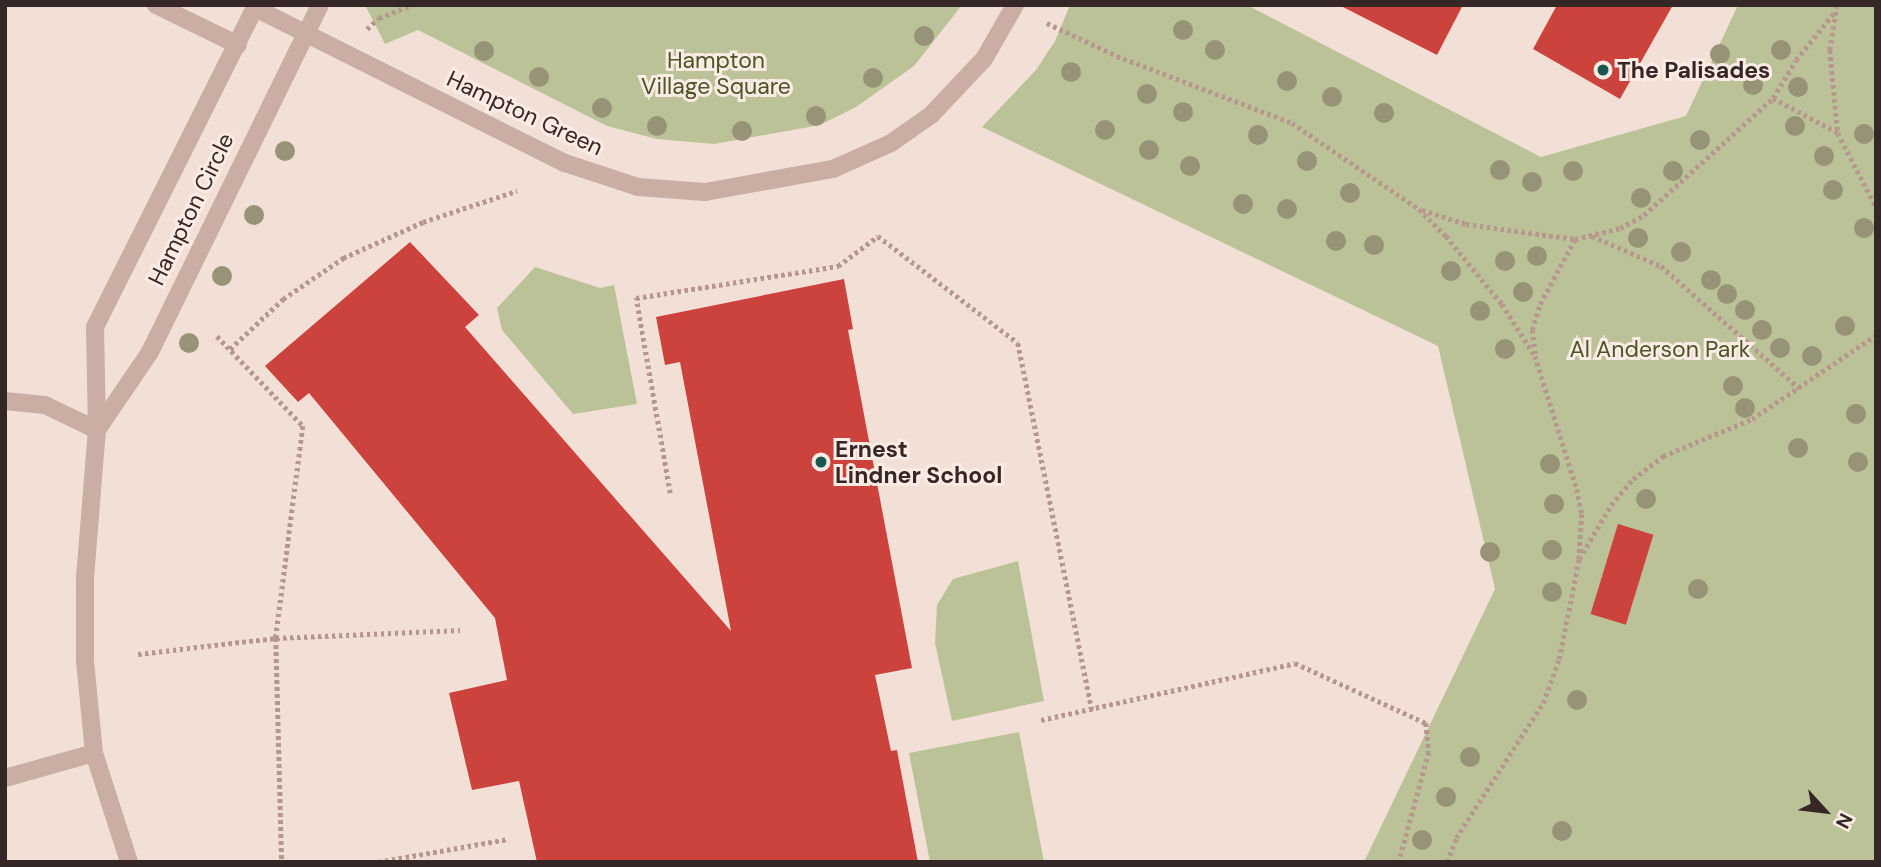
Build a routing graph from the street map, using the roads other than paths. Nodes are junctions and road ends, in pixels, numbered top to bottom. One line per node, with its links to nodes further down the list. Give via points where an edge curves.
1 (156, 5): 6 (street)
2 (320, 5): 5 (street, Hampton Circle)
3 (1014, 5): 5 (street, Hampton Green, via 984,59 931,115 891,143 833,169 705,192 638,187 565,163)
4 (255, 6): 5 (street, Hampton Green); 6 (street, Hampton Circle)
5 (306, 33): 8 (street, Hampton Circle, via 150,352)
6 (238, 46): 8 (street, Hampton Circle, via 95,327)
7 (5, 401): 8 (street, via 45,405)
8 (97, 430): 9 (street, Hampton Circle, via 85,578 85,661)
9 (94, 753): 10 (street); 11 (street, Hampton Circle)
10 (5, 778)
11 (129, 862)

